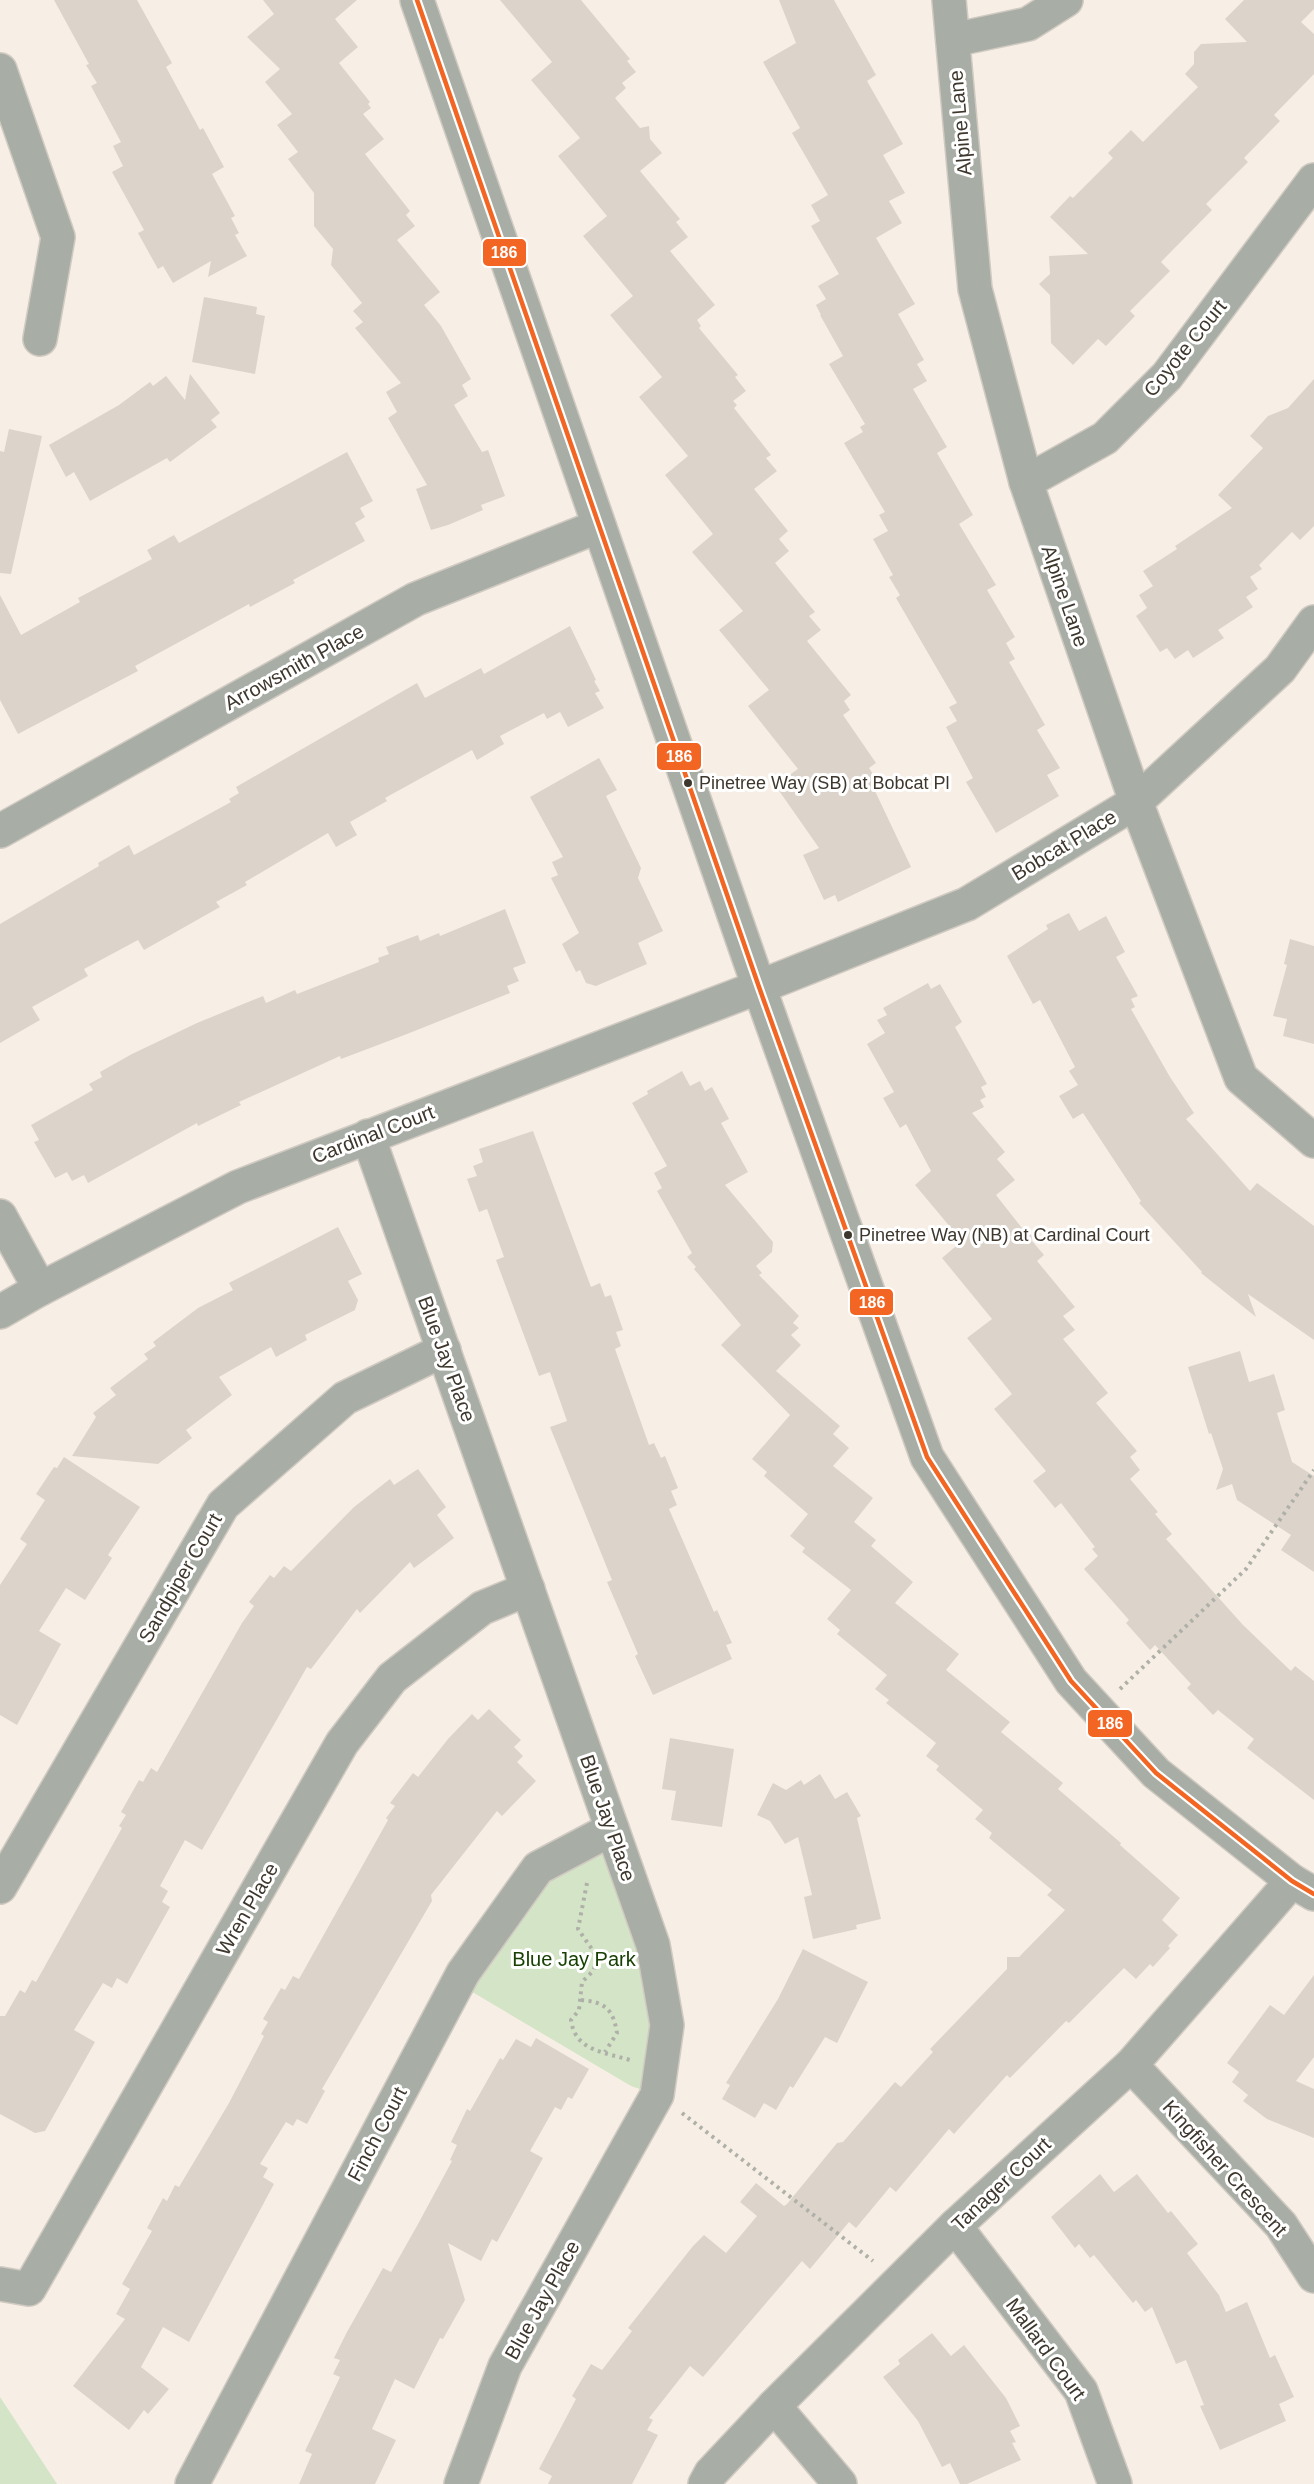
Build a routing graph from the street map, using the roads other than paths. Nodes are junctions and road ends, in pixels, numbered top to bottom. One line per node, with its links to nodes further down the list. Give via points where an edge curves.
1 (417, 0): 9 (street)
2 (949, 0): 4 (street, Alpine Lane)
3 (1066, 0): 4 (street, via 1028,24)
4 (953, 40): 8 (street, Alpine Lane, via 975,290)
5 (0, 70): 7 (street, via 58,237)
6 (1314, 180): 8 (street, Coyote Court, via 1167,376 1105,438)
7 (40, 339)
8 (1026, 482): 11 (street, Alpine Lane)
9 (599, 526): 12 (street, Arrowsmith Place, via 416,599); 13 (street)
10 (1314, 622): 11 (street, Bobcat Place, via 1280,669)
11 (1136, 802): 13 (street, Bobcat Place, via 967,904); 15 (street, Alpine Lane, via 1241,1077)
12 (0, 831)
13 (759, 987): 14 (street, Cardinal Court); 23 (street, via 927,1457 1071,1682 1156,1773)
14 (368, 1136): 17 (street, Cardinal Court, via 238,1187); 19 (street, Blue Jay Place)
15 (1314, 1141)
16 (0, 1216): 17 (street)
17 (40, 1289): 18 (street, Cardinal Court)
18 (0, 1312)
19 (444, 1350): 20 (street, Blue Jay Place); 22 (street, Sandpiper Court, via 345,1398 223,1505)
20 (528, 1589): 21 (street, Blue Jay Place); 27 (street, Wren Place, via 482,1608 392,1678 342,1743)
21 (612, 1829): 29 (street, Finch Court, via 538,1868 463,1973); 30 (street, Blue Jay Place, via 653,1945 667,2025 657,2096 505,2366)
22 (0, 1887)
23 (1303, 1888): 24 (street, Tanager Court)
24 (1131, 2065): 25 (street, Tanager Court); 26 (street, Kingfisher Crescent, via 1281,2225)
25 (955, 2226): 28 (street, Tanager Court); 33 (street, Mallard Court, via 1081,2391)
26 (1314, 2276)
27 (14, 2287)
28 (774, 2406): 31 (street, Tanager Court); 32 (street)
29 (192, 2484)
30 (461, 2484)
31 (705, 2484)
32 (840, 2484)
33 (1115, 2484)

